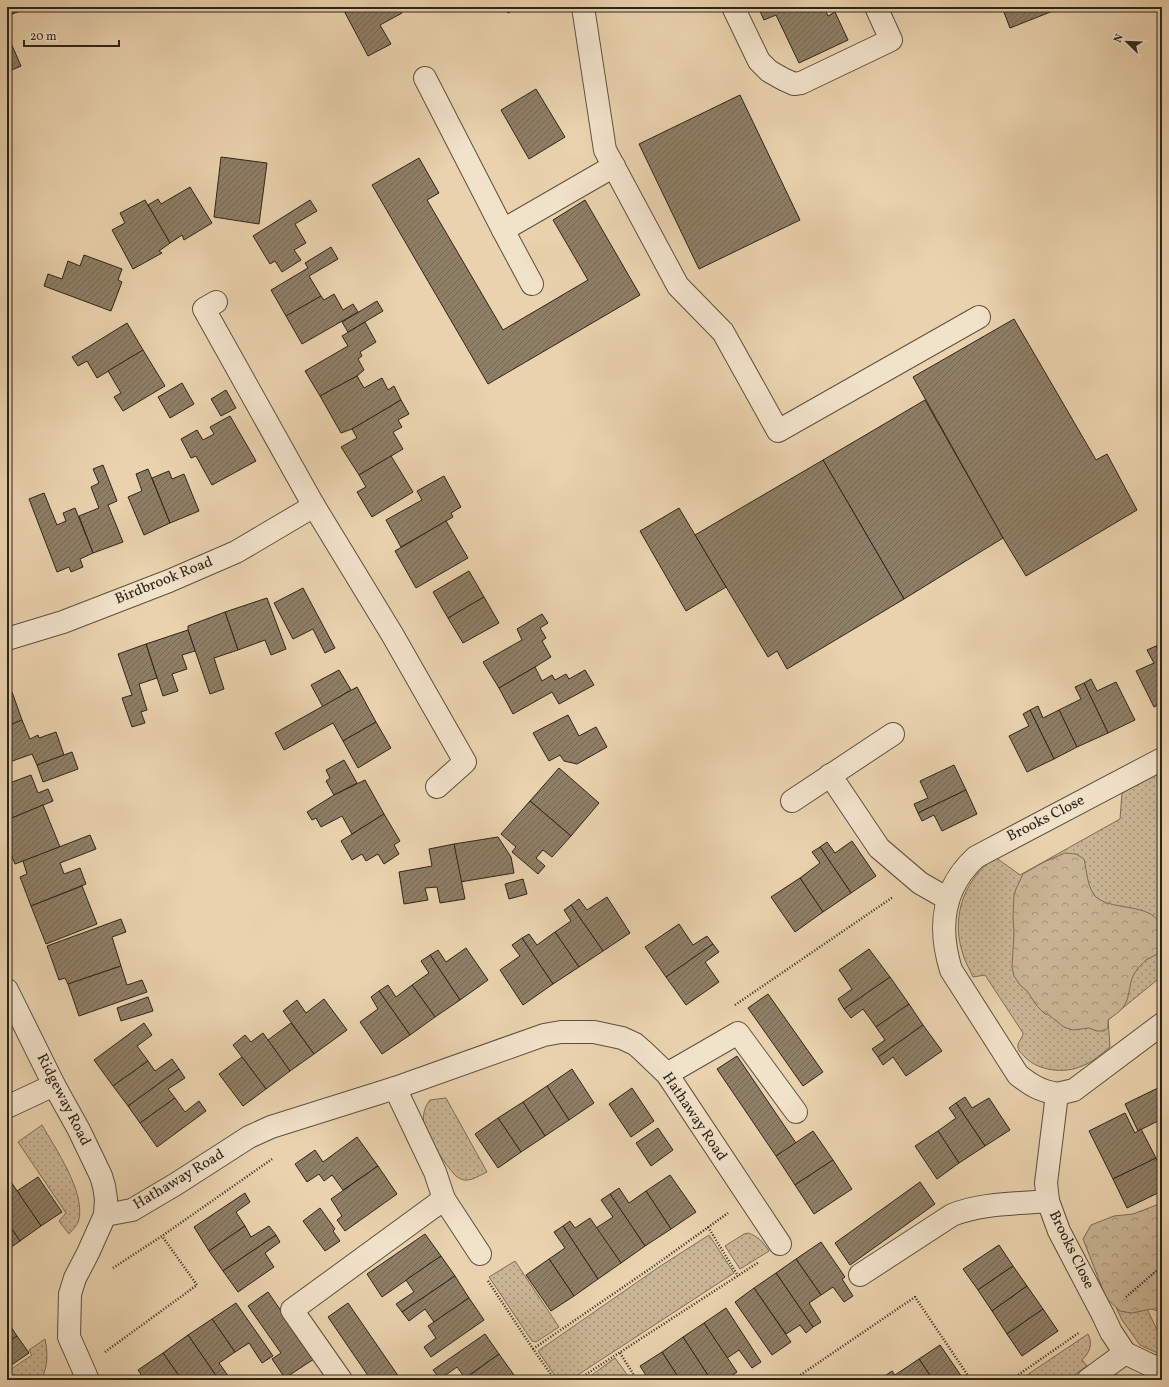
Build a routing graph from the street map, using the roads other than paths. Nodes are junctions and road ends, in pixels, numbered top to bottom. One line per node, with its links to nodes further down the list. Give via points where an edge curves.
1 (583, 7): 5 (street, via 605,150)
2 (733, 7): 3 (street, via 759,60 769,71 794,84 891,40)
3 (876, 7)
4 (424, 78): 6 (street)
5 (614, 166): 6 (street); 9 (street, via 678,286 723,332 778,431)
6 (502, 230): 7 (street)
7 (532, 284)
8 (210, 305): 10 (street)
9 (979, 317)
10 (314, 506): 11 (street, Birdbrook Road, via 236,552 63,622); 15 (street, via 392,634 465,762)
11 (7, 639)
12 (893, 734): 14 (street)
13 (1162, 760): 17 (street, Brooks Close, via 976,857 956,882)
14 (830, 775): 16 (street); 17 (street, via 879,848 920,883)
15 (437, 787)
16 (792, 801)
17 (948, 899): 23 (street, Brooks Close, via 944,926 951,970 1018,1075 1041,1091)
18 (7, 990): 21 (street, Ridgeway Road)
19 (1162, 1024): 23 (street, via 1074,1090)
20 (667, 1074): 22 (street, Hathaway Road, via 635,1044 609,1035 578,1031 544,1035); 25 (street, via 738,1032); 29 (street, Hathaway Road)
21 (54, 1085): 24 (street); 28 (street, Ridgeway Road, via 101,1176 106,1199)
22 (395, 1088): 26 (street, via 435,1172); 28 (street, Hathaway Road, via 282,1123 249,1137 132,1210)
23 (1057, 1094): 27 (street, Brooks Close, via 1046,1183)
24 (7, 1108)
25 (796, 1112)
26 (444, 1199): 30 (street); 35 (street, via 292,1310)
27 (1048, 1200): 31 (street, via 978,1208 952,1215); 32 (street, Brooks Close, via 1059,1231 1111,1332)
28 (105, 1215): 34 (street, via 70,1294 69,1337)
29 (780, 1244)
30 (480, 1254)
31 (860, 1275)
32 (1125, 1353): 33 (street); 36 (street)
33 (1162, 1369)
34 (85, 1374)
35 (341, 1380)
36 (1088, 1380)

